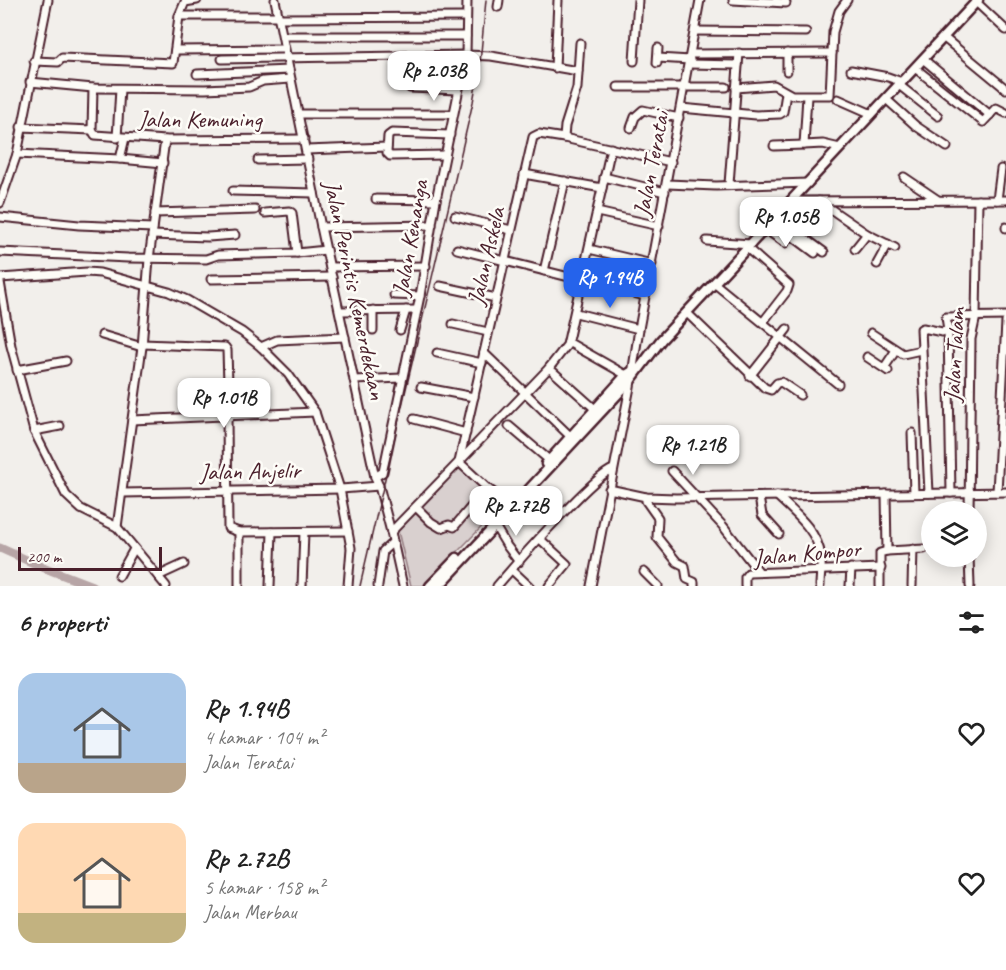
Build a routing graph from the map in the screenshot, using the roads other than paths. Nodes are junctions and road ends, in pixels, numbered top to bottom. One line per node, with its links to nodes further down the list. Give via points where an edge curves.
1 (48, 0): 33 (street)
2 (197, 0): 12 (street, via 185,2)
3 (275, 0): 13 (street, Jalan Perintis Kemerdekaan)
4 (467, 0): 14 (street, Jalan Kenanga)
5 (558, 0): 36 (street)
6 (638, 0): 34 (street)
7 (700, 0): 16 (street, Jalan Teratai)
8 (733, 0): 11 (street)
9 (847, 0): 27 (street, via 833,32)
10 (977, 1): 15 (street); 20 (main road)
11 (786, 3)
12 (179, 16): 13 (street); 24 (street)
13 (278, 17): 14 (street); 18 (street, Jalan Perintis Kemerdekaan)
14 (466, 17): 19 (street, Jalan Kenanga)
15 (1006, 30)
16 (694, 32): 17 (street); 32 (street, Jalan Teratai)
17 (806, 32)
18 (283, 36): 19 (street); 23 (street, Jalan Perintis Kemerdekaan)
19 (466, 36): 28 (street, Jalan Kenanga)
20 (943, 37): 31 (main road); 53 (street)
21 (580, 43): 39 (street)
22 (657, 48): 32 (street, via 658,61)
23 (284, 49): 24 (street); 29 (street, Jalan Perintis Kemerdekaan)
24 (175, 50): 33 (street, via 173,63 62,58 58,62)
25 (739, 53): 26 (street); 32 (street); 35 (street)
26 (787, 53): 27 (street); 41 (street)
27 (832, 53): 56 (street, via 831,95)
28 (466, 55): 29 (street); 36 (street); 54 (street, Jalan Kenanga)
29 (286, 58): 30 (street); 38 (street, Jalan Perintis Kemerdekaan)
30 (222, 59)
31 (923, 59): 37 (main road); 65 (street)
32 (690, 60): 35 (street); 47 (street, Jalan Teratai)
33 (34, 61): 44 (street)
34 (634, 61)
35 (738, 65): 51 (street)
36 (555, 68): 39 (street)
37 (915, 68): 45 (main road); 65 (street, via 982,123)
38 (289, 70): 42 (street); 43 (street, Jalan Perintis Kemerdekaan)
39 (578, 70): 73 (street)
40 (851, 70): 45 (street, via 888,76)
41 (787, 71)
42 (197, 74)
43 (290, 79): 52 (street, via 263,81 247,88); 62 (street, Jalan Perintis Kemerdekaan)
44 (30, 82): 49 (street); 68 (street)
45 (901, 83): 58 (main road); 66 (street)
46 (618, 87): 47 (street)
47 (685, 87): 48 (street); 59 (street, Jalan Teratai)
48 (726, 87)
49 (93, 88): 52 (street); 70 (street)
50 (410, 88): 54 (street)
51 (736, 88): 55 (street, via 774,85); 60 (street)
52 (120, 89): 72 (street)
53 (1006, 89)
54 (458, 90): 63 (street, Jalan Kenanga)
55 (786, 93): 56 (street); 60 (street, via 780,114)
56 (807, 96): 76 (street)
57 (838, 99): 64 (street)
58 (886, 99): 64 (main road); 79 (street)
59 (681, 108): 60 (street); 67 (street, Jalan Teratai)
60 (734, 113): 96 (street)
61 (1006, 113): 65 (street, via 998,107)
62 (298, 114): 63 (street); 74 (street, Jalan Perintis Kemerdekaan)
63 (453, 114): 71 (street, Jalan Kenanga)
64 (872, 114): 81 (main road)
65 (990, 115)
66 (939, 116)
67 (680, 118): 69 (street, via 643,110); 88 (street, Jalan Teratai)
68 (21, 128): 70 (street, Jalan Kemuning); 83 (street)
69 (631, 128)
70 (94, 132): 72 (street, Jalan Kemuning)
71 (450, 135): 78 (street, via 390,134); 84 (street, Jalan Kenanga)
72 (121, 138): 75 (street, Jalan Kemuning); 85 (street)
73 (564, 138): 80 (street, Jalan Askela); 91 (street, Jalan Askela, via 534,135)
74 (304, 139): 75 (street, Jalan Kemuning); 82 (street, Jalan Perintis Kemerdekaan)
75 (165, 140): 89 (street)
76 (804, 145): 77 (street); 81 (street)
77 (774, 146)
78 (387, 147): 82 (street); 84 (street, via 390,156)
79 (947, 147)
80 (610, 148): 88 (street, Jalan Askela); 92 (street)
81 (840, 148): 95 (main road)
82 (306, 150): 86 (street, Jalan Perintis Kemerdekaan)
83 (17, 154): 85 (street); 109 (street)
84 (445, 155): 102 (street, Jalan Kenanga)
85 (120, 159): 89 (street)
86 (308, 159): 87 (street); 100 (street, Jalan Perintis Kemerdekaan)
87 (258, 160)
88 (671, 162): 98 (street, Jalan Teratai)
89 (163, 163): 112 (street)
90 (1000, 169): 105 (street)
91 (524, 174): 94 (street); 121 (street, Jalan Askela)
92 (604, 177): 97 (street); 98 (street)
93 (904, 177): 103 (street)
94 (565, 181): 97 (street); 142 (street)
95 (808, 183): 96 (street); 107 (main road)
96 (729, 184): 98 (street)
97 (602, 188): 111 (street)
98 (666, 188): 118 (street, Jalan Teratai)
99 (233, 191): 100 (street)
100 (314, 193): 119 (street, Jalan Perintis Kemerdekaan)
101 (376, 199): 102 (street)
102 (436, 200): 117 (street, Jalan Kenanga)
103 (938, 200): 104 (street); 108 (street)
104 (978, 200): 105 (street); 160 (street, Jalan Talam)
105 (997, 200): 106 (street)
106 (1006, 200)
107 (791, 201): 108 (street); 116 (main road)
108 (819, 201): 123 (street)
109 (0, 203)
110 (255, 210): 112 (street)
111 (597, 212): 118 (street); 129 (street)
112 (155, 213): 122 (street)
113 (265, 213): 134 (street, via 292,213)
114 (455, 216): 121 (street)
115 (0, 217): 122 (street)
116 (774, 219): 120 (main road); 133 (street); 135 (street)
117 (432, 225): 119 (street); 140 (street, Jalan Kenanga)
118 (659, 226): 138 (street, Jalan Teratai)
119 (321, 227): 131 (street, Jalan Perintis Kemerdekaan)
120 (765, 229): 126 (street); 127 (main road)
121 (511, 230): 137 (street, Jalan Askela)
122 (153, 232): 124 (street); 136 (street)
123 (867, 234): 130 (street); 139 (street, via 891,246)
124 (235, 235)
125 (707, 241): 127 (street)
126 (784, 243)
127 (749, 246): 147 (main road); 162 (street, via 789,285)
128 (457, 249): 137 (street)
129 (589, 249): 138 (street); 146 (street)
130 (855, 249)
131 (326, 250): 134 (street); 141 (street, Jalan Perintis Kemerdekaan)
132 (0, 252): 136 (street)
133 (824, 252)
134 (297, 253): 136 (street)
135 (815, 253)
136 (149, 258): 148 (street)
137 (505, 261): 142 (street); 153 (street, Jalan Askela)
138 (652, 264): 152 (street, Jalan Teratai)
139 (877, 264)
140 (426, 266): 141 (street); 151 (street, Jalan Kenanga)
141 (330, 267): 143 (street, Jalan Perintis Kemerdekaan)
142 (544, 271): 146 (street)
143 (332, 277): 144 (street); 157 (street, Jalan Perintis Kemerdekaan)
144 (212, 279)
145 (0, 280): 148 (street, via 87,272); 186 (street)
146 (582, 281): 152 (street); 158 (street)
147 (714, 283): 159 (main road); 162 (street)
148 (147, 285): 176 (street); 177 (street, via 187,300)
149 (440, 286): 153 (street)
150 (394, 295): 151 (street)
151 (420, 296): 156 (street, Jalan Kenanga)
152 (645, 296): 165 (street, Jalan Teratai)
153 (496, 298): 170 (street, Jalan Askela)
154 (373, 310): 155 (street); 157 (street); 167 (street)
155 (406, 310): 156 (street); 168 (street)
156 (417, 310): 189 (street, Jalan Kenanga)
157 (340, 311): 173 (street, Jalan Perintis Kemerdekaan)
158 (576, 313): 165 (street); 175 (street)
159 (687, 313): 187 (main road); 188 (street)
160 (976, 316): 161 (street); 169 (street, via 946,317); 218 (street, Jalan Talam, via 971,339)
161 (1006, 316)
162 (764, 322): 174 (street)
163 (1006, 322): 203 (street)
164 (453, 324): 170 (street)
165 (639, 329): 187 (street, Jalan Teratai)
166 (787, 329): 174 (street)
167 (373, 330)
168 (400, 330)
169 (948, 330): 179 (street, via 922,328); 224 (street)
170 (488, 332): 181 (street, Jalan Askela)
171 (872, 333): 178 (street)
172 (102, 335): 176 (street)
173 (345, 337): 177 (street, via 277,340); 190 (street, Jalan Perintis Kemerdekaan)
174 (781, 338): 188 (street); 191 (street)
175 (568, 342): 185 (street); 187 (street)
176 (142, 345): 198 (street, via 225,347); 200 (street)
177 (261, 347): 197 (street)
178 (896, 350): 179 (street, via 905,355); 182 (street, via 886,370)
179 (921, 350): 223 (street)
180 (437, 353): 184 (street)
181 (484, 353): 184 (street, Jalan Askela); 193 (street)
182 (867, 357)
183 (66, 361): 186 (street)
184 (482, 363): 195 (street, Jalan Askela)
185 (549, 368): 193 (street); 196 (street)
186 (17, 370): 204 (street)
187 (633, 373): 196 (main road); 210 (street, Jalan Teratai); 231 (main road)
188 (750, 376): 194 (street, via 768,391 781,381)
189 (402, 378): 190 (street); 212 (street, Jalan Kenanga, via 383,472)
190 (354, 380): 212 (street, Jalan Perintis Kemerdekaan)
191 (838, 384)
192 (422, 387): 195 (street)
193 (525, 392): 207 (street); 209 (street)
194 (800, 395)
195 (474, 398): 205 (street, Jalan Askela)
196 (595, 409): 207 (main road)
197 (315, 412): 198 (street); 215 (street)
198 (228, 417): 200 (street); 217 (street)
199 (414, 419): 205 (street)
200 (132, 420): 221 (street)
201 (60, 426): 204 (street)
202 (509, 426): 208 (street)
203 (1004, 430): 219 (street)
204 (34, 431): 234 (street, via 66,495 81,509)
205 (466, 433): 209 (street, Jalan Askela)
206 (912, 433): 222 (street)
207 (570, 436): 208 (main road)
208 (549, 460): 231 (main road)
209 (459, 462): 214 (street); 232 (street)
210 (613, 469): 216 (street, Jalan Teratai); 241 (street)
211 (672, 471): 229 (street)
212 (375, 477): 213 (street, Jalan Perintis Kemerdekaan)
213 (379, 486): 215 (street, Jalan Anjelir); 239 (street, Jalan Perintis Kemerdekaan)
214 (487, 488): 231 (street); 232 (street, via 454,527 441,528)
215 (340, 489): 217 (street, Jalan Anjelir); 235 (street)
216 (609, 489): 227 (street); 270 (street, Jalan Teratai)
217 (227, 491): 221 (street, Jalan Anjelir); 236 (street, via 228,528)
218 (969, 492): 219 (street); 224 (street); 230 (street, Jalan Talam)
219 (997, 492): 220 (street)
220 (1006, 492)
221 (122, 493): 234 (street)
222 (914, 493): 223 (street); 225 (street)
223 (930, 493): 224 (street)
224 (951, 493)
225 (886, 494): 226 (street); 246 (street)
226 (777, 496): 228 (street); 253 (street, via 814,537 821,557)
227 (646, 497): 229 (street); 272 (street, via 658,518 657,537 685,566 687,579)
228 (759, 497): 229 (street); 240 (street, via 762,515)
229 (696, 498): 255 (street)
230 (969, 501)
231 (511, 506): 233 (main road); 265 (main road)
232 (416, 507): 239 (street)
233 (495, 526): 247 (street); 266 (main road)
234 (117, 527): 243 (street)
235 (348, 531): 238 (street); 262 (street)
236 (239, 532): 237 (street); 259 (street)
237 (273, 532): 238 (street); 260 (street)
238 (304, 532): 261 (street)
239 (391, 532): 242 (street, Jalan Perintis Kemerdekaan)
240 (779, 534)
241 (540, 539): 247 (street); 269 (street, via 567,564)
242 (393, 542): 263 (street, via 383,551); 264 (street, Jalan Perintis Kemerdekaan)
243 (134, 549): 256 (street); 257 (street)
244 (913, 549): 245 (street); 246 (street); 277 (street)
245 (921, 549)
246 (887, 551): 251 (street, via 879,554)
247 (519, 562): 252 (street)
248 (184, 564): 257 (street)
249 (969, 567): 278 (street)
250 (851, 568): 251 (street, Jalan Kompor); 253 (street, Jalan Kompor); 275 (street)
251 (881, 568): 276 (street)
252 (512, 570): 267 (street); 268 (street)
253 (820, 571): 255 (street, Jalan Kompor); 274 (street)
254 (644, 572): 271 (street)
255 (759, 572): 273 (street, Jalan Kompor, via 747,575)
256 (119, 576)
257 (158, 576): 258 (street)
258 (166, 586)
259 (239, 586)
260 (270, 586)
261 (302, 586)
262 (348, 586)
263 (378, 586)
264 (403, 586)
265 (430, 586)
266 (439, 586)
267 (497, 586)
268 (529, 586)
269 (549, 586)
270 (591, 586)
271 (658, 586)
272 (694, 586)
273 (745, 586)
274 (820, 586)
275 (850, 586)
276 (880, 586)
277 (912, 586)
278 (970, 586)

